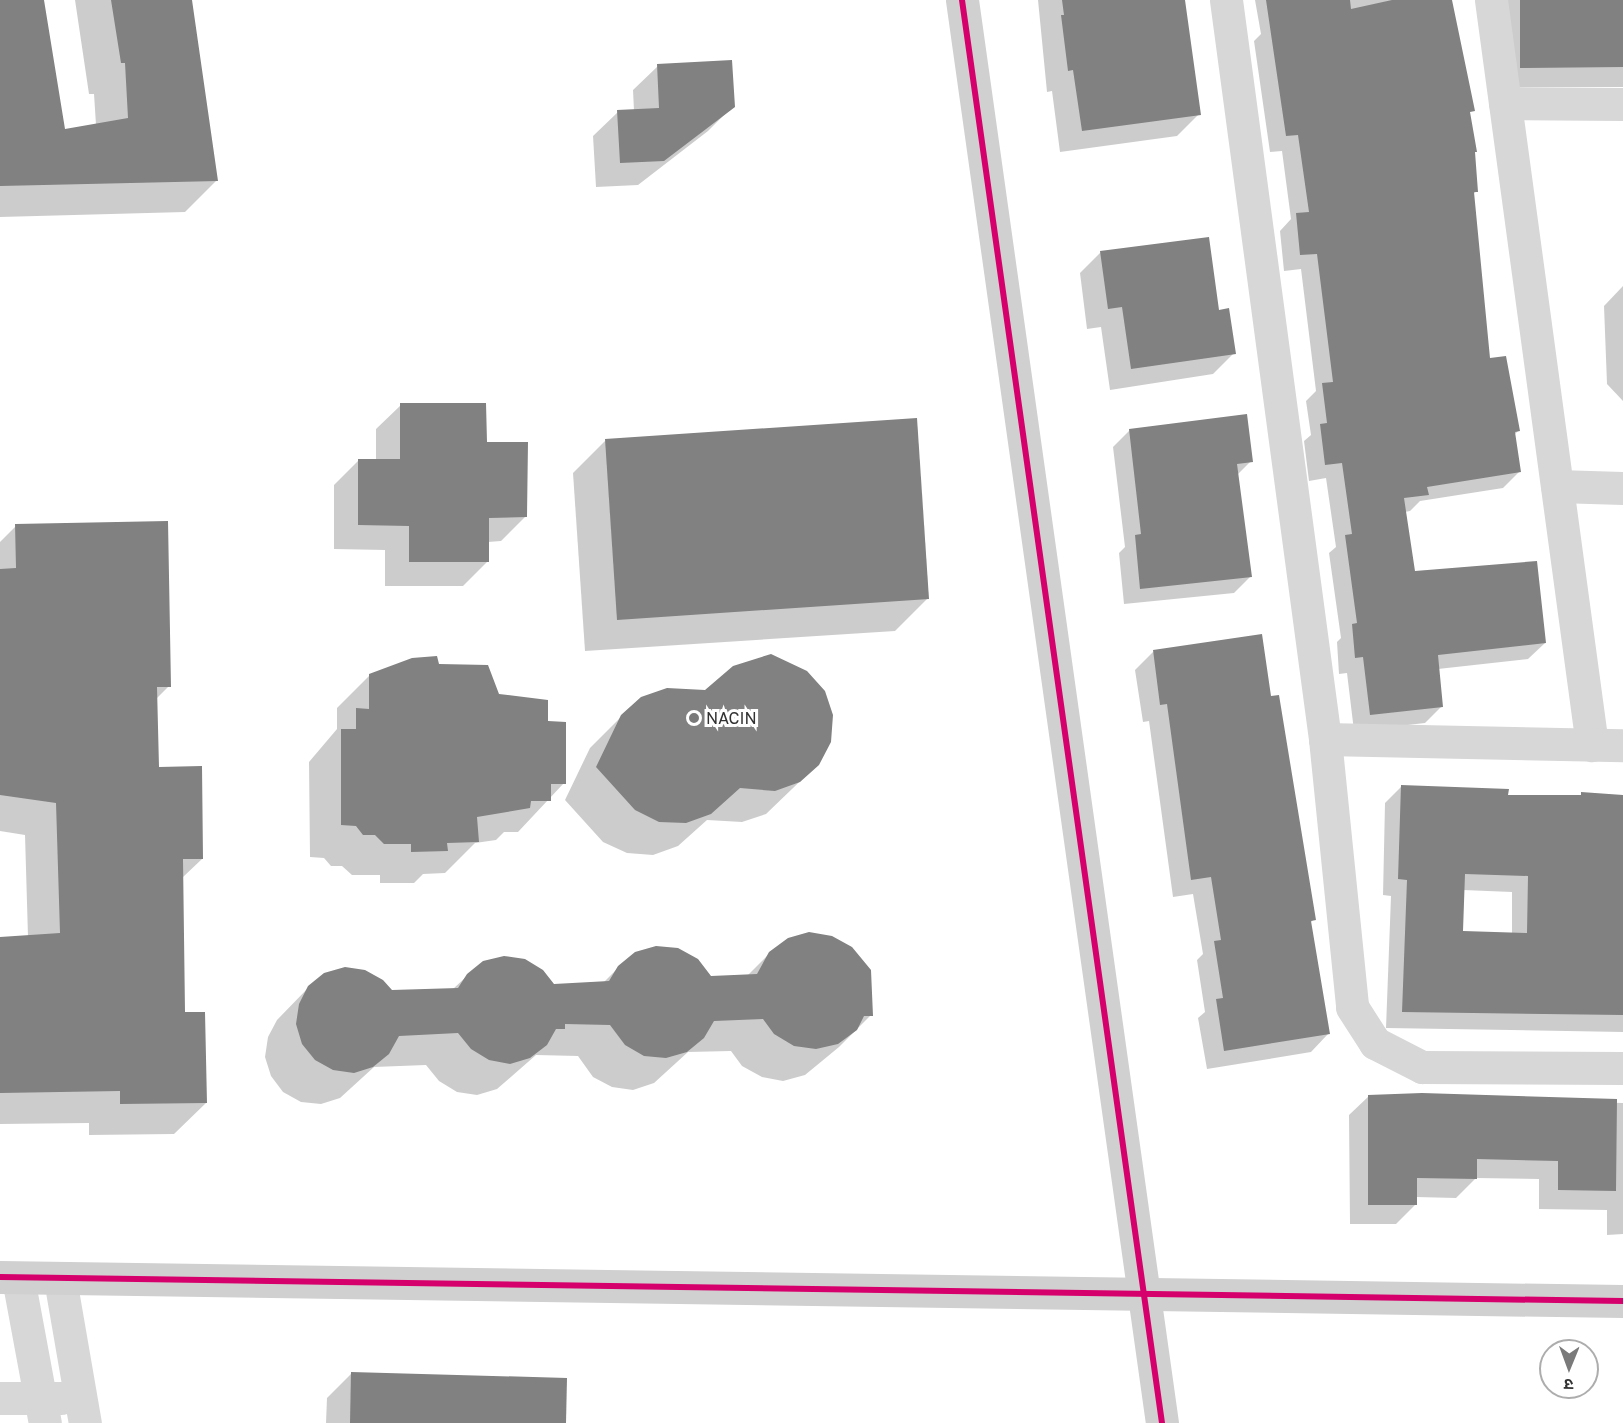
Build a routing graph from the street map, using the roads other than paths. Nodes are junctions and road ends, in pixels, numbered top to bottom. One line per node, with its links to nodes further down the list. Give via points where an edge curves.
1 (962, 0): 13 (street)
2 (1226, 0): 8 (street)
3 (1491, 0): 4 (street)
4 (1505, 103): 5 (street); 6 (street)
5 (1623, 104)
6 (1557, 486): 7 (street); 9 (street)
7 (1623, 488)
8 (1325, 739): 9 (street); 10 (street, via 1352,1007 1375,1043 1422,1067)
9 (1608, 745)
10 (1623, 1068)
11 (9, 1278): 12 (street); 16 (street)
12 (60, 1279): 13 (street); 17 (street)
13 (1142, 1293): 14 (street); 18 (street)
14 (1623, 1301)
15 (0, 1398): 16 (street)
16 (43, 1411): 17 (street)
17 (83, 1411)
18 (1162, 1423)

